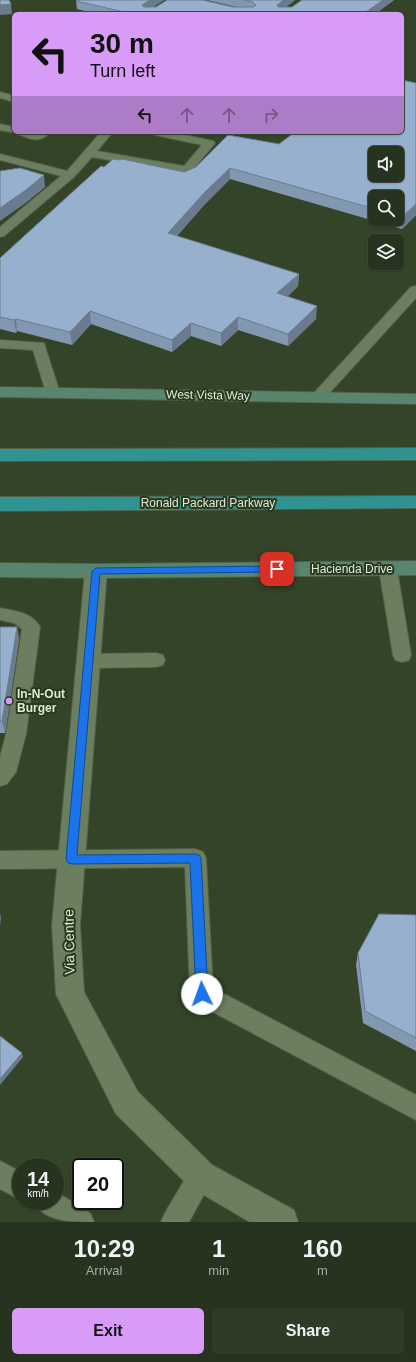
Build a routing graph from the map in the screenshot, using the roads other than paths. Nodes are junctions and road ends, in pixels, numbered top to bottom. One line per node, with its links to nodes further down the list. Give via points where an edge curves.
1 (0, 95): 2 (lane)
2 (12, 98)
3 (0, 127): 4 (lane)
4 (12, 130)
5 (27, 134): 6 (lane, via 37,137)
6 (41, 134)
7 (105, 134): 9 (lane)
8 (165, 134): 9 (lane, via 209,143 187,170)
9 (89, 153): 11 (lane)
10 (0, 157): 11 (lane)
11 (70, 175): 12 (lane)
12 (0, 233)
13 (416, 290): 17 (lane)
14 (0, 344): 16 (lane, via 39,346)
15 (0, 392): 16 (main road, West Vista Way)
16 (53, 393): 17 (main road, West Vista Way)
17 (318, 397): 18 (main road, West Vista Way)
18 (416, 399)
19 (416, 454): 20 (highway)
20 (0, 455)
21 (416, 502): 22 (highway, Ronald Packard Parkway)
22 (0, 504)
23 (416, 568): 24 (main road, Hacienda Drive)
24 (388, 569): 26 (main road, Hacienda Drive); 28 (lane)
25 (0, 570): 26 (main road, Hacienda Drive)
26 (96, 571): 30 (street, Via Centre)
27 (0, 614): 31 (lane, via 19,618 31,628 16,734 6,772)
28 (402, 655)
29 (156, 660): 30 (lane)
30 (88, 661): 32 (street, Via Centre)
31 (0, 778)
32 (72, 859): 33 (lane); 34 (lane, via 195,858 202,994); 36 (street, Via Centre, via 66,925 70,994 127,1103)
33 (0, 860)
34 (416, 1108)
35 (0, 1174): 37 (lane)
36 (201, 1176): 40 (lane); 41 (street, Via Centre)
37 (12, 1181)
38 (61, 1210): 39 (lane)
39 (82, 1222)
40 (174, 1222)
41 (282, 1222)

